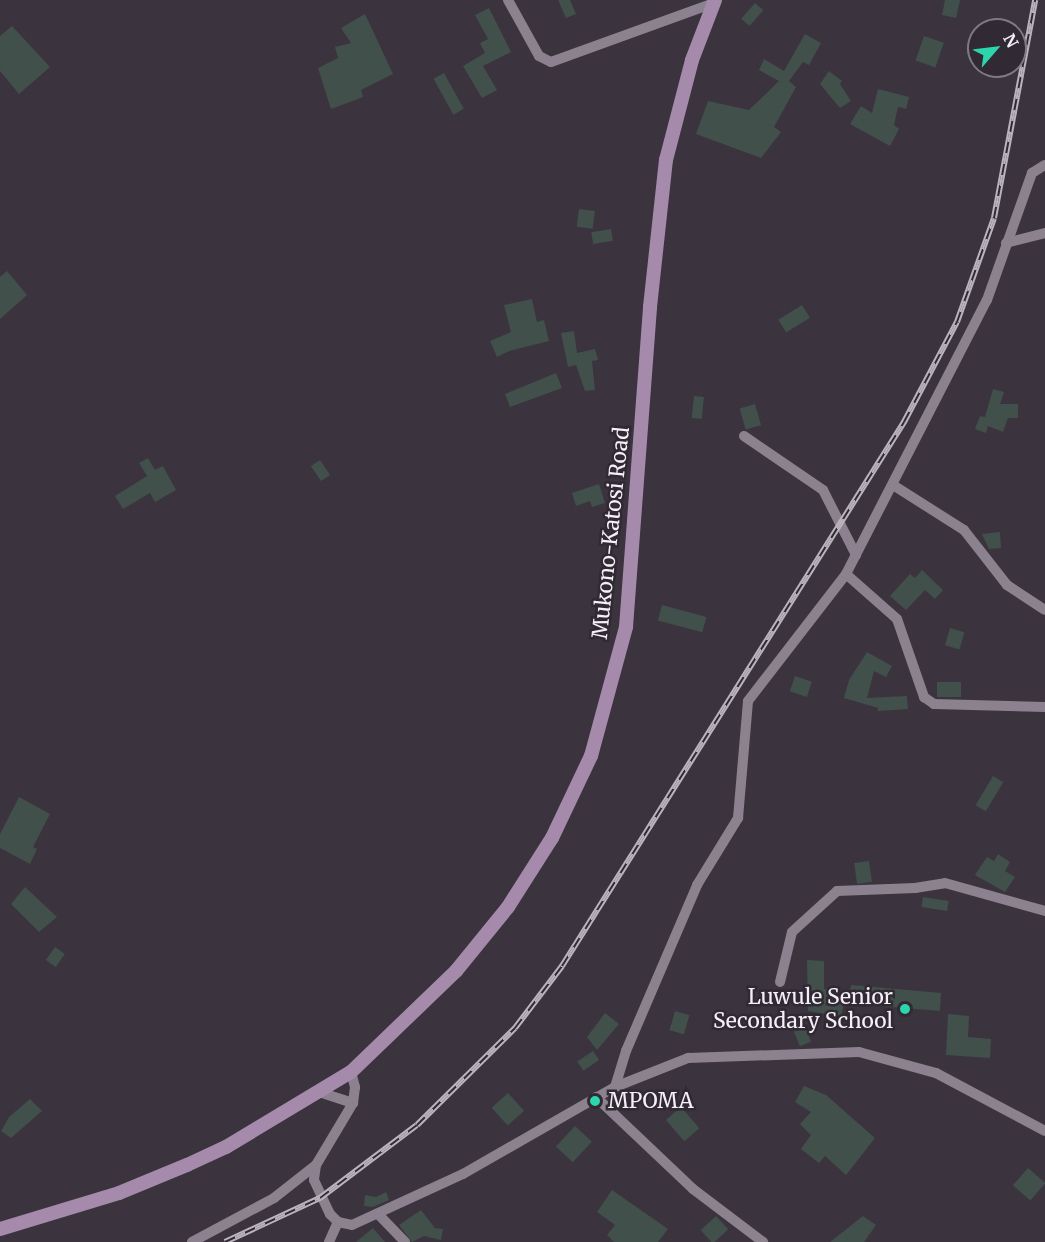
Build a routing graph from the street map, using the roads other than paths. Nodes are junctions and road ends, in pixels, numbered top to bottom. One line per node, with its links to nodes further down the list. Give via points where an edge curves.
1 (508, 0): 2 (street, via 539,56 551,62)
2 (714, 2): 14 (main road, Mukono-Katosi Road, via 692,60 666,160 650,307 626,627 591,756 552,838 508,907 456,971)
3 (1045, 165): 5 (street, via 1032,173)
4 (1045, 233): 5 (street)
5 (1006, 243): 7 (street, via 987,300)
6 (744, 436): 8 (street, via 823,490)
7 (893, 485): 8 (street); 10 (street, via 964,530 1007,585)
8 (856, 555): 9 (street)
9 (846, 574): 11 (street, via 897,619 924,697 934,704); 15 (street, via 748,701 738,818 697,885 626,1051)
10 (1045, 610)
11 (1045, 707)
12 (1045, 911): 13 (street, via 945,883 837,891 792,932)
13 (780, 982)
14 (351, 1072): 16 (main road, Mukono-Katosi Road); 18 (street, via 355,1087)
15 (615, 1087): 17 (street); 19 (street, via 688,1058 859,1052 936,1073)
16 (319, 1092): 18 (street); 23 (main road, Mukono-Katosi Road, via 226,1148 187,1165 119,1193)
17 (596, 1097): 21 (street, via 463,1174); 27 (street, via 693,1189)
18 (353, 1103): 20 (street)
19 (1045, 1131)
20 (316, 1165): 22 (street, via 314,1180 320,1198); 24 (street, via 274,1198)
21 (378, 1214): 22 (street, via 352,1226); 26 (street)
22 (338, 1222): 25 (street)
23 (0, 1229)
24 (192, 1242)
25 (329, 1242)
26 (405, 1242)
27 (763, 1242)

